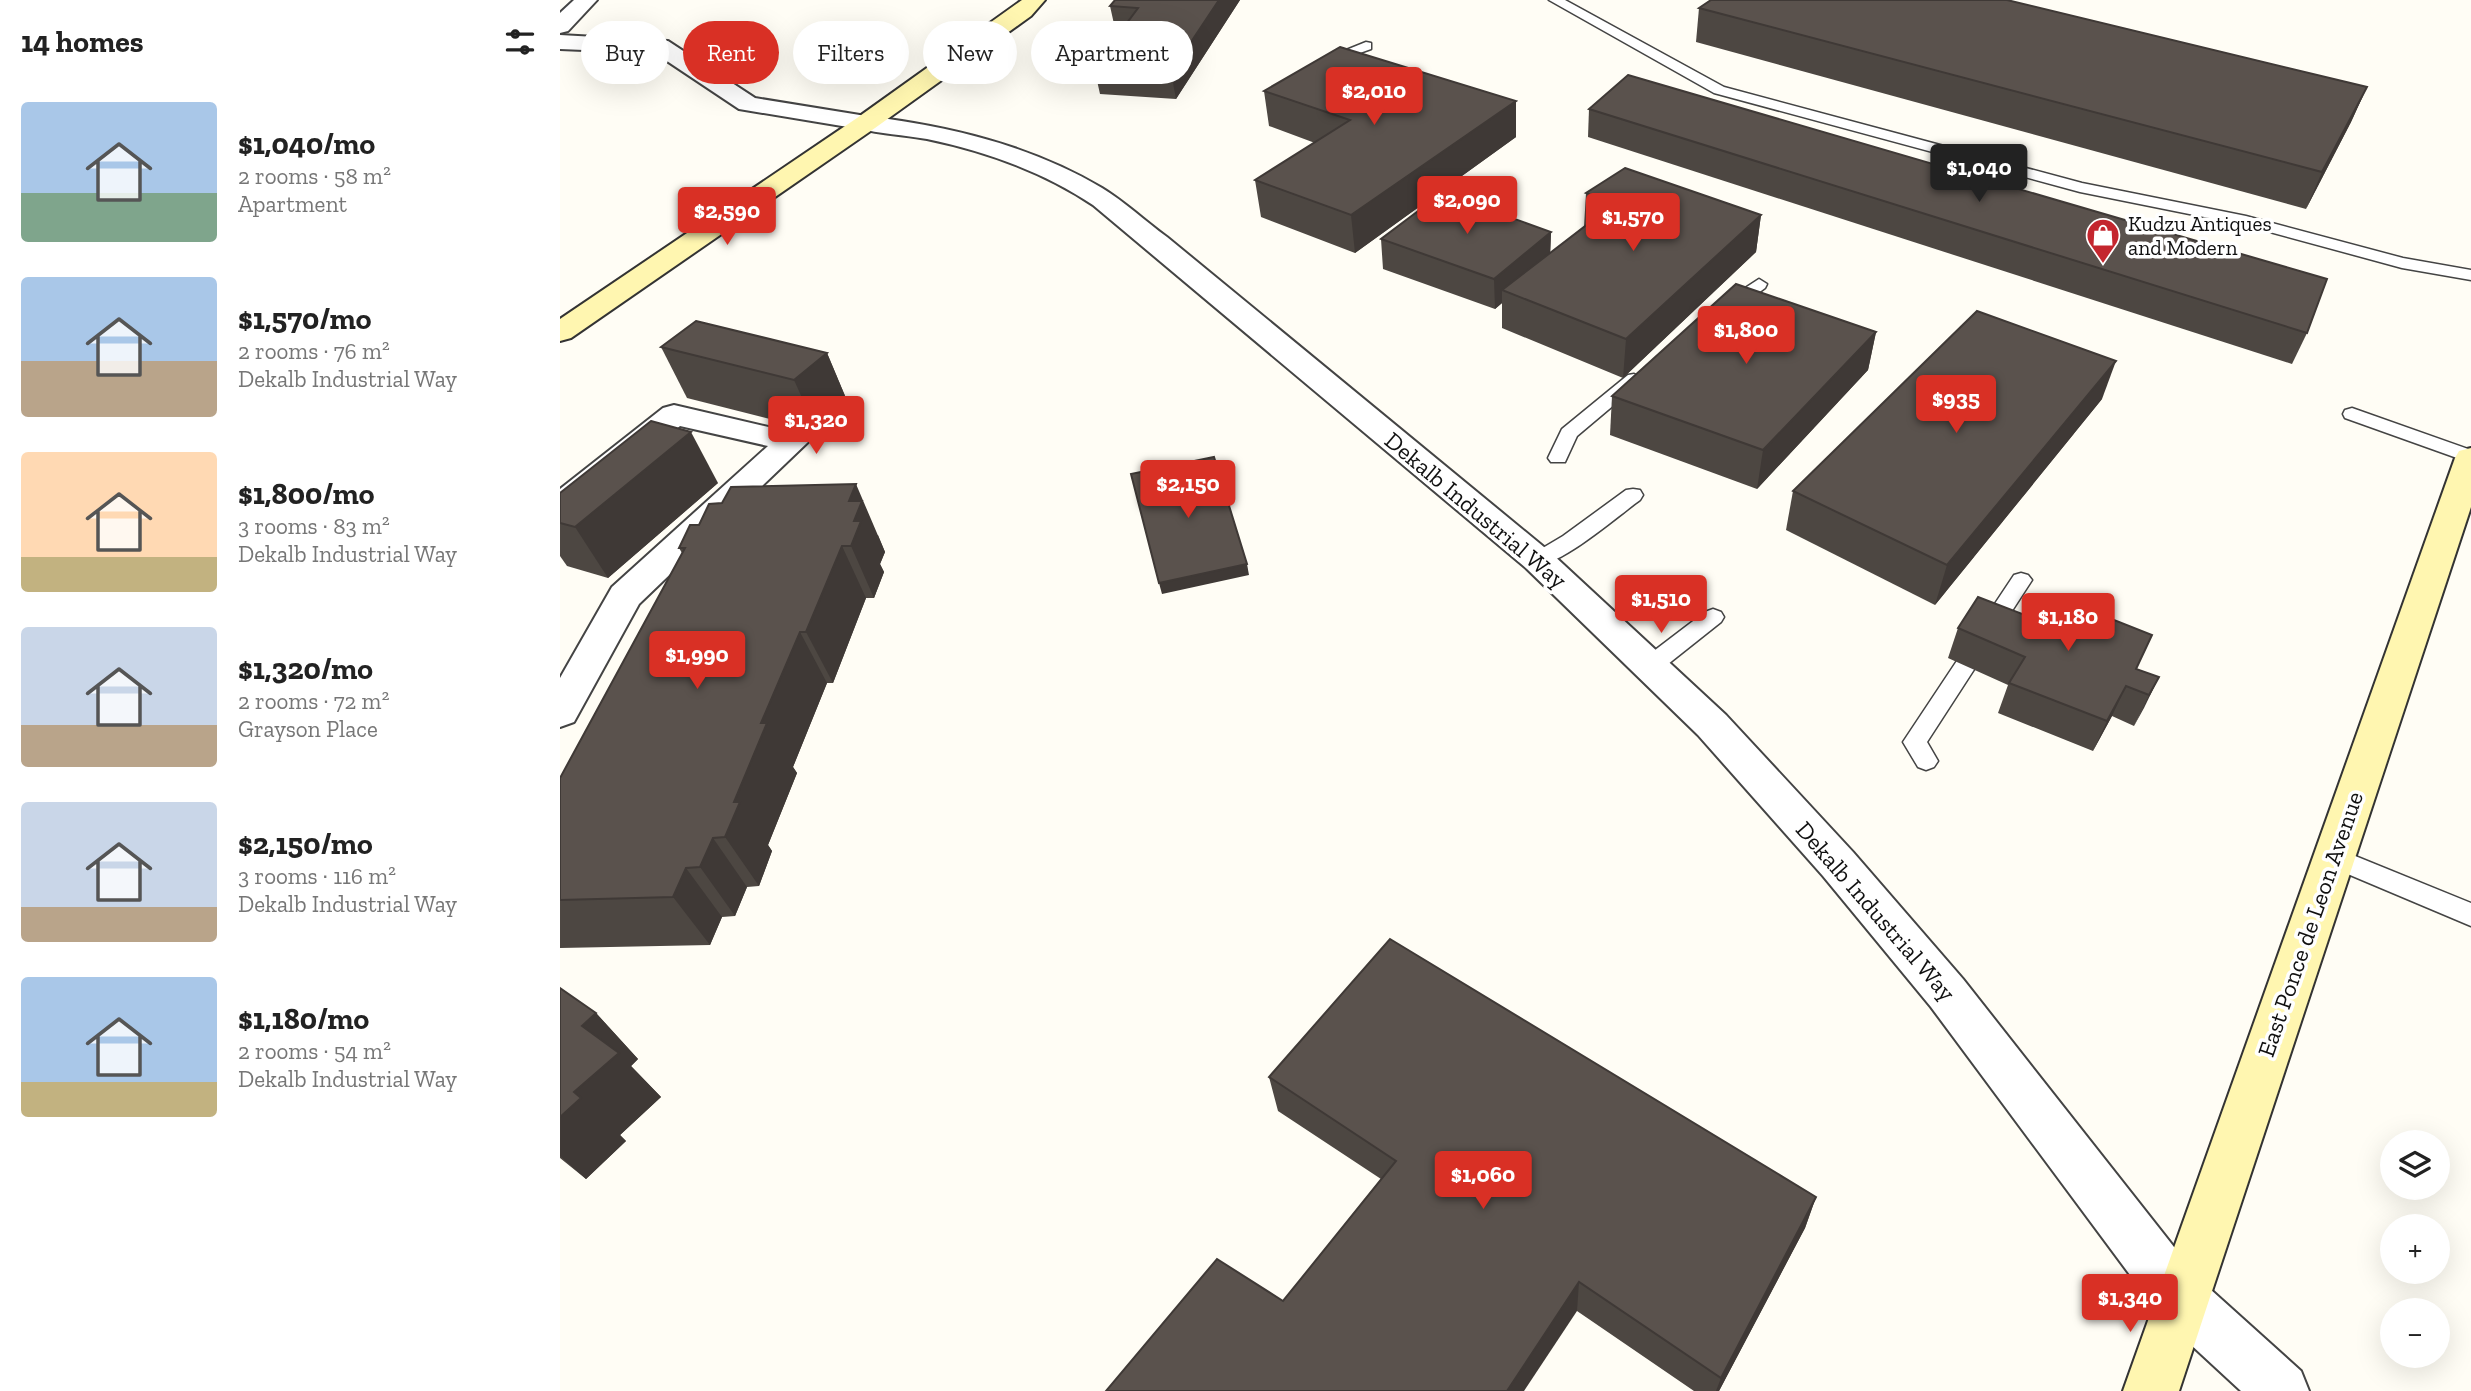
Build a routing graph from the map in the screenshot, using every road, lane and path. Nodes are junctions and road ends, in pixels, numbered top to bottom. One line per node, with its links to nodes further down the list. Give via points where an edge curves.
1 (586, 0): 4 (street)
2 (1034, 0): 8 (main road)
3 (1555, 0): 9 (lane, via 1719,90 2080,187)
4 (560, 26)
5 (560, 42): 8 (street, Dekalb Industrial Way, via 660,46 748,104)
6 (1366, 47): 7 (lane)
7 (1313, 66)
8 (866, 123): 12 (main road); 19 (street, Dekalb Industrial Way, via 972,142 1041,167 1097,196)
9 (2471, 275)
10 (1759, 284): 11 (lane)
11 (1716, 315)
12 (560, 332)
13 (1651, 364): 16 (lane, via 1569,433)
14 (2352, 414): 15 (lane)
15 (2471, 457): 25 (main road, East Ponce de Leon Avenue)
16 (1558, 458)
17 (1633, 495): 19 (lane)
18 (560, 506): 23 (street, via 674,415 793,442 625,596)
19 (1538, 560): 22 (street, Dekalb Industrial Way)
20 (2021, 579): 24 (lane, via 1915,742)
21 (1713, 617): 22 (lane)
22 (1650, 666): 27 (street, Dekalb Industrial Way, via 1721,734 1914,953)
23 (562, 703)
24 (1926, 761)
25 (2333, 857): 26 (lane); 27 (main road, East Ponce de Leon Avenue)
26 (2471, 915)
27 (2181, 1299): 28 (main road, East Ponce de Leon Avenue); 29 (street, Dekalb Industrial Way)
28 (2151, 1391)
29 (2281, 1391)

